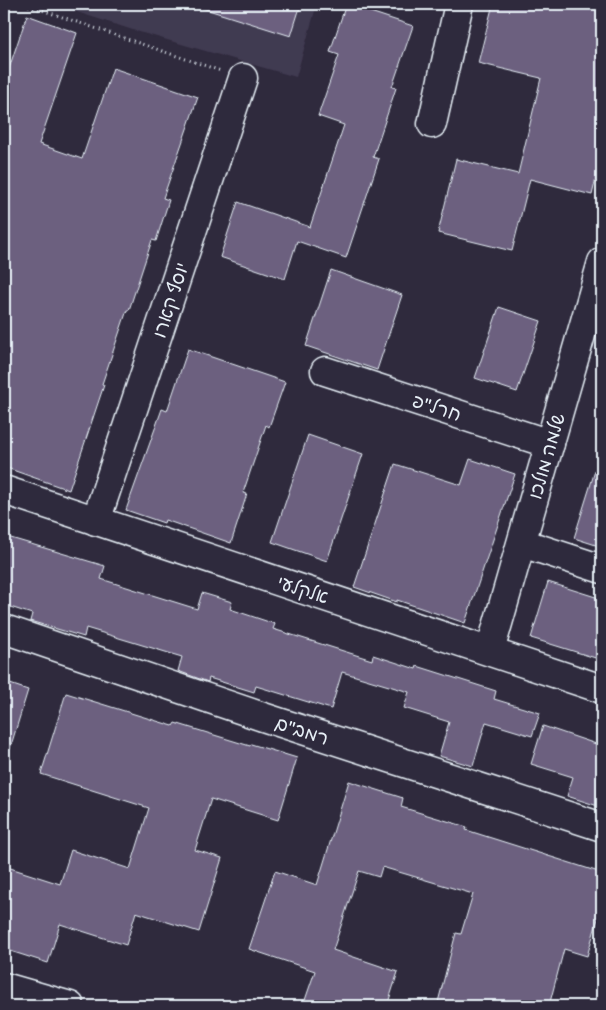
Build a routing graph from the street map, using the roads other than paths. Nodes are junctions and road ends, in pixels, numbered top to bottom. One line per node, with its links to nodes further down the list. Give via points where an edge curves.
1 (459, 4): 3 (street)
2 (243, 78): 8 (street, יוסף קארו)
3 (432, 124)
4 (602, 262): 6 (street, שלמה מולכו)
5 (325, 371): 6 (street, חרל"פ)
6 (550, 444): 9 (street, שלמה מולכו)
7 (4, 490): 8 (street, אלקלעי)
8 (96, 521): 12 (street, אלקלעי)
9 (522, 543): 10 (street); 12 (street, שלמה מולכו)
10 (602, 569)
11 (4, 629): 14 (street, רמב"ם, via 263,717)
12 (490, 651): 13 (street, אלקלעי)
13 (602, 689)
14 (602, 826)
15 (4, 987): 16 (street)
16 (70, 1006)

